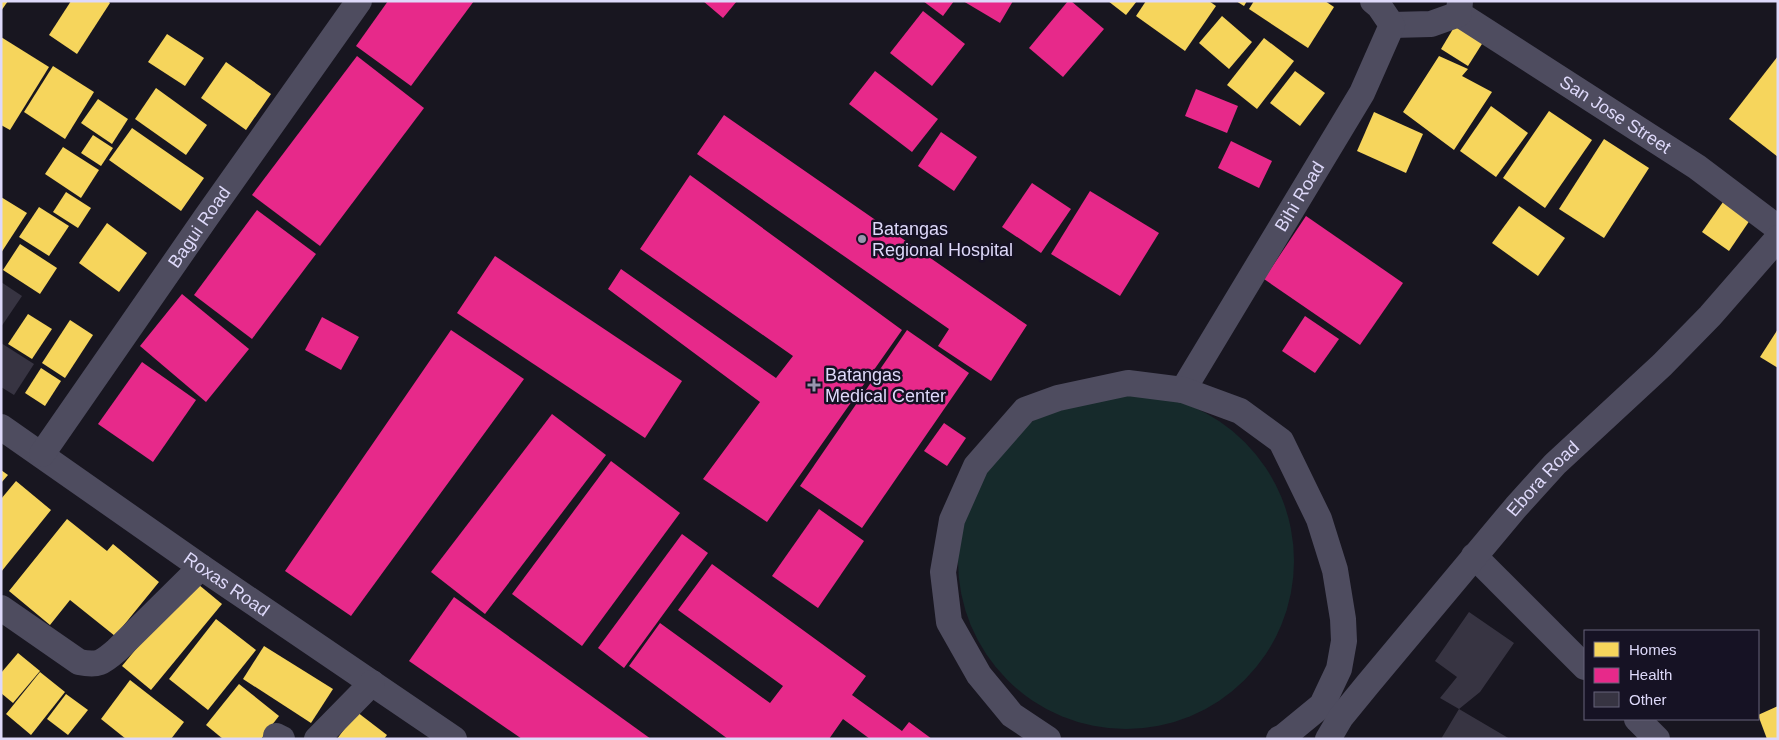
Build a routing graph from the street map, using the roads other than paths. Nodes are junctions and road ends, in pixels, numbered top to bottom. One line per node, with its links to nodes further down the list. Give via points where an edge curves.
1 (359, 1): 9 (street, Bagui Road)
2 (1373, 1): 4 (street)
3 (1460, 8): 4 (street, via 1431,24); 5 (street, San Jose Street, via 1697,167)
4 (1392, 25): 7 (street, Bihi Road, via 1362,94)
5 (1778, 228)
6 (1778, 238): 10 (street, Ebora Road, via 1710,316 1556,464)
7 (1183, 390): 15 (street, via 1240,411 1281,440 1319,519 1335,570 1343,619 1344,641); 19 (street, via 1128,383 1058,398 1025,410 976,466 952,520 943,572 948,622 979,676 1012,715)
8 (1, 427): 9 (street, Roxas Road)
9 (42, 454): 11 (street, Roxas Road)
10 (1474, 556): 13 (street); 15 (street, Ebora Road)
11 (201, 567): 12 (street, via 106,660 92,665 78,662); 14 (street, Roxas Road)
12 (1, 608)
13 (1584, 666)
14 (372, 683): 17 (street); 18 (street, Roxas Road)
15 (1330, 720): 20 (street)
16 (1638, 720): 21 (street)
17 (317, 739)
18 (454, 739)
19 (1048, 739)
20 (1279, 739)
21 (1657, 739)

